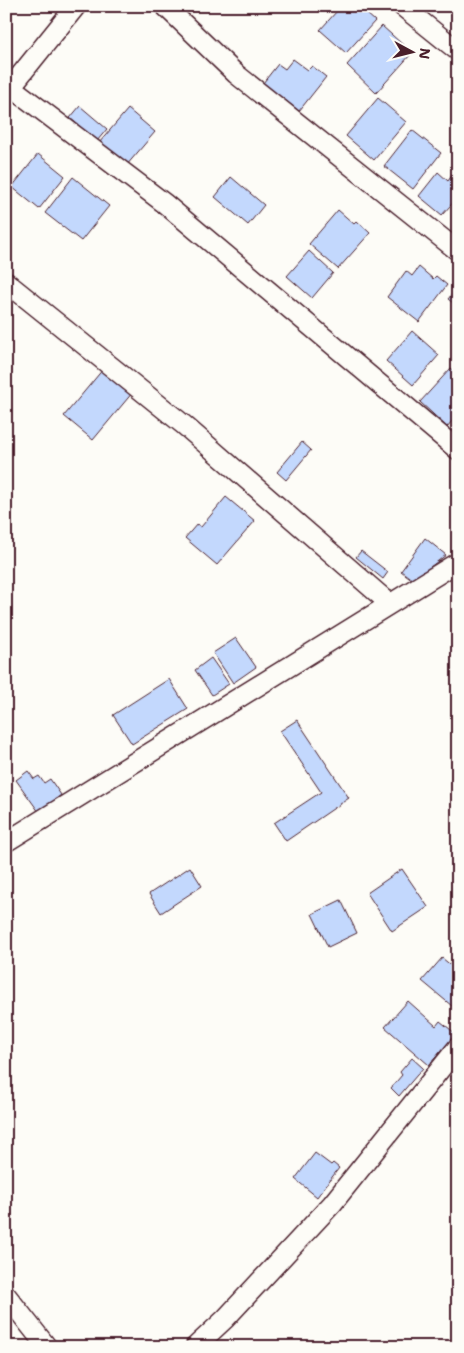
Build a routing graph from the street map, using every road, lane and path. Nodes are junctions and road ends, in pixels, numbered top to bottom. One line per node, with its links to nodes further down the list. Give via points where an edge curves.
1 (76, 6): 5 (street)
2 (165, 6): 6 (street, via 236,74)
3 (402, 6): 4 (street)
4 (458, 51)
5 (9, 90): 8 (street, via 164,203)
6 (458, 251)
7 (6, 282): 10 (street, via 184,425)
8 (458, 450)
9 (458, 562): 10 (street)
10 (389, 603): 11 (street)
11 (6, 842)
12 (458, 1047): 15 (street, via 332,1204)
13 (6, 1295): 14 (street)
14 (47, 1347)
15 (195, 1347)

